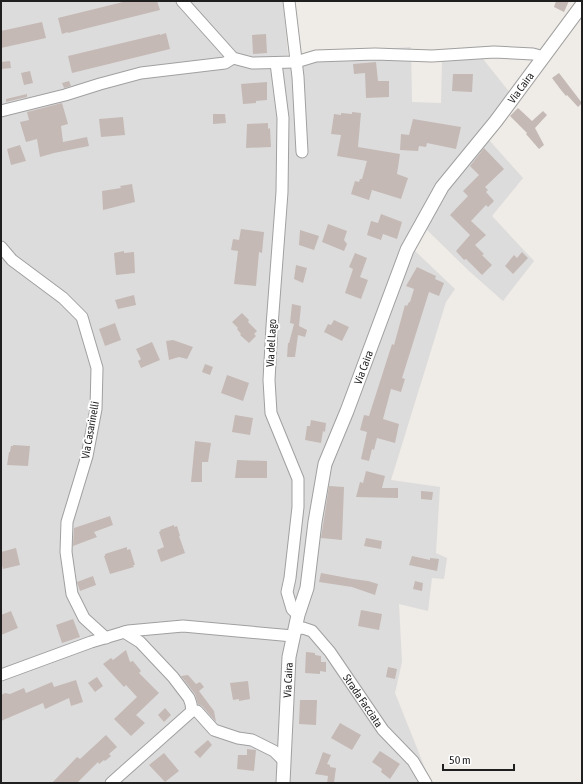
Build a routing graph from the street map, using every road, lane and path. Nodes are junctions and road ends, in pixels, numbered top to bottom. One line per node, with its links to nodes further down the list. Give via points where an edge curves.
1 (182, 1): 5 (street)
2 (289, 1): 6 (street)
3 (582, 5): 4 (street, Via Caira)
4 (544, 57): 6 (street, via 494,52 432,56 375,54 316,56); 11 (street, Via Caira, via 442,187 407,250 326,464 315,522 307,588)
5 (233, 58): 7 (street, via 252,63); 8 (street, via 226,63 141,72 66,95)
6 (296, 62): 7 (street); 9 (street)
7 (276, 63): 11 (street, Via del Lago, via 283,118 282,192 269,380 271,413 298,479 298,507 287,592 292,609)
8 (1, 111)
9 (302, 152)
10 (1, 247): 14 (street, Via Casarinelli, via 12,260 63,298 82,317 97,368 96,409 87,456 67,522 66,552 72,594 84,618)
11 (298, 616): 13 (street, Via Caira)
12 (124, 632): 13 (street, Strada Facciata, via 183,626); 14 (street, Strada Facciata); 16 (street, via 140,642 173,677 188,698)
13 (294, 632): 17 (street, Via Caira, via 289,657); 20 (street, Strada Facciata, via 303,628 312,631 330,652 383,730 413,761)
14 (106, 638): 15 (street, Strada Facciata)
15 (1, 675)
16 (192, 711): 17 (street, via 197,711 214,730 252,740 274,752); 18 (street)
17 (284, 762): 19 (street, Via Caira)
18 (111, 783)
19 (282, 783)
20 (426, 783)

